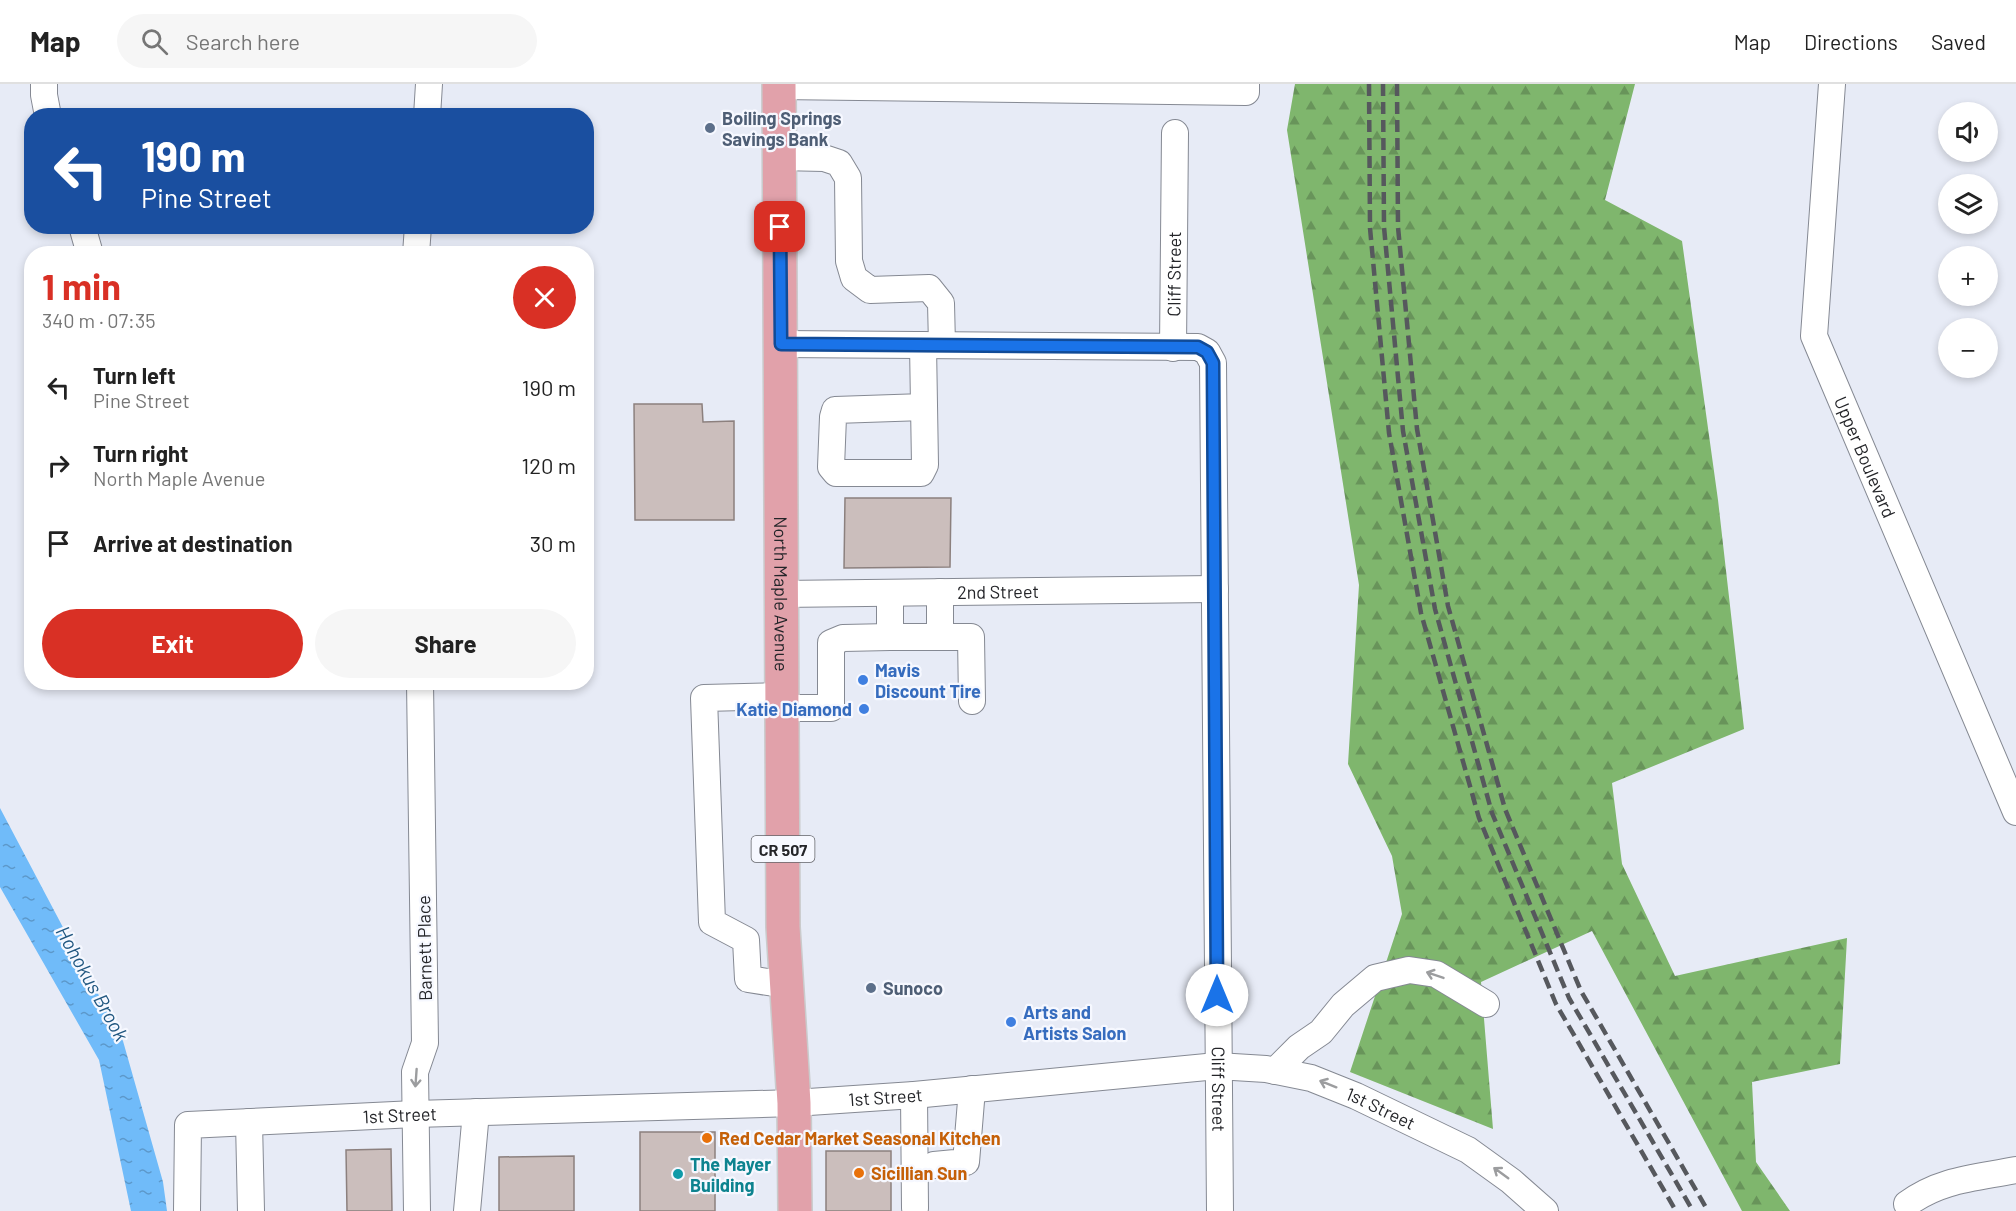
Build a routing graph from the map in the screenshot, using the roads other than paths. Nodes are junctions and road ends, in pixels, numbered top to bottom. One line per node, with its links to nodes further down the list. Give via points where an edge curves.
1 (44, 84): 6 (street)
2 (429, 84): 7 (street)
3 (1246, 84): 5 (street, via 1246,92)
4 (1832, 84): 23 (street, Upper Boulevard, via 1814,336)
5 (779, 85): 9 (main road, North Maple Avenue / CR 507)
6 (47, 108)
7 (428, 108)
8 (1175, 133): 12 (street, Cliff Street)
9 (779, 157): 10 (main road, North Maple Avenue / CR 507); 11 (street, via 824,158 839,163 848,178 849,261 854,278 870,290 929,288 941,303)
10 (781, 344): 11 (street); 17 (main road, North Maple Avenue / CR 507)
11 (933, 345): 12 (street); 13 (street)
12 (1173, 348): 14 (street, Cliff Street, via 1198,347 1207,352 1213,363)
13 (924, 407)
14 (1215, 589): 15 (street, 2nd Street); 26 (street, Cliff Street)
15 (940, 592): 16 (street, 2nd Street); 19 (street)
16 (890, 593): 17 (street, 2nd Street); 18 (street)
17 (780, 594): 22 (main road, North Maple Avenue / CR 507)
18 (890, 637): 19 (street); 22 (street, via 843,638 831,643 831,708)
19 (940, 637): 21 (street, via 971,637)
20 (420, 690): 32 (street, Barnett Place, one-way to 32, via 425,1043 415,1072)
21 (972, 701)
22 (781, 702): 24 (main road, North Maple Avenue / CR 507); 24 (street, via 704,698 712,922 746,940 748,979)
23 (2016, 812)
24 (787, 985): 30 (main road, North Maple Avenue / CR 507)
25 (1486, 1004): 27 (street, one-way to 27, via 1437,974 1408,970 1375,978)
26 (1217, 1066): 27 (street, 1st Street); 28 (street, 1st Street); 43 (street, Cliff Street)
27 (1275, 1071): 44 (street, 1st Street, one-way to 27, via 1468,1150 1356,1096 1311,1078)
28 (972, 1089): 29 (street, 1st Street); 34 (street, via 966,1162)
29 (914, 1095): 30 (street, 1st Street); 37 (street)
30 (794, 1103): 31 (street, 1st Street); 42 (main road, North Maple Avenue / CR 507)
31 (476, 1112): 32 (street, 1st Street); 41 (street)
32 (416, 1114): 33 (street, 1st Street); 40 (street, Barnett Place)
33 (249, 1122): 38 (street, 1st Street, via 188,1125); 39 (street)
34 (934, 1165)
35 (2016, 1170): 36 (street, via 1941,1185)
36 (1907, 1204)
37 (915, 1208)
38 (187, 1211)
39 (251, 1211)
40 (417, 1211)
41 (466, 1211)
42 (795, 1211)
43 (1220, 1211)
44 (1545, 1211)

